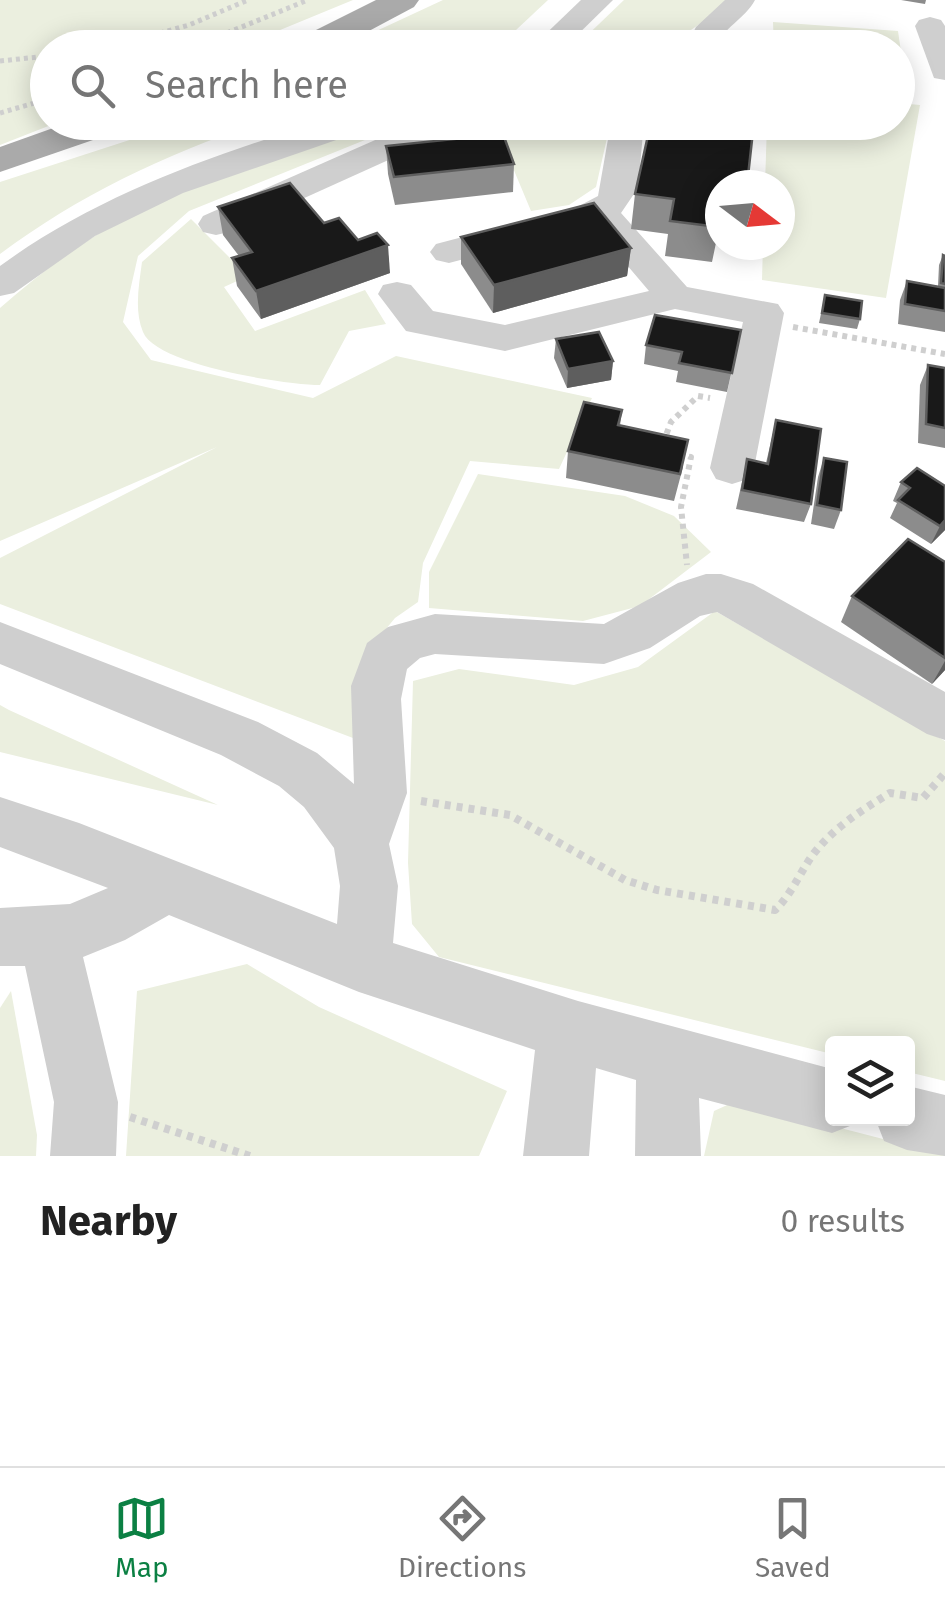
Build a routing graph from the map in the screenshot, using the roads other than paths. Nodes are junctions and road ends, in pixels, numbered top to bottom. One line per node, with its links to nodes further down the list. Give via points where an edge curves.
1 (402, 0): 5 (main road)
2 (598, 0): 6 (street)
3 (740, 0): 7 (street)
4 (930, 26): 8 (street)
5 (343, 30)
6 (566, 30)
7 (708, 30)
8 (945, 71)
9 (57, 140): 13 (main road)
10 (300, 140): 17 (street, via 136,200)
11 (404, 140): 15 (street)
12 (637, 140): 14 (street, via 612,203)
13 (0, 160)
14 (599, 210): 16 (street); 19 (street)
15 (216, 224)
16 (449, 252)
17 (0, 284)
18 (397, 294): 19 (street, via 420,322 504,338)
19 (675, 296): 20 (street, via 764,312)
20 (732, 468)
21 (0, 642): 23 (street, via 248,743)
22 (945, 718): 23 (street, via 736,598 711,592 602,644 415,636 392,647 377,668)
23 (370, 820): 27 (street)
24 (0, 822): 25 (street)
25 (164, 886): 26 (street, via 98,926); 27 (street)
26 (25, 937): 33 (street)
27 (360, 962): 28 (street)
28 (568, 1028): 29 (street); 34 (street)
29 (667, 1058): 30 (street); 35 (street)
30 (825, 1099)
31 (915, 1120): 32 (street)
32 (945, 1127)
33 (85, 1129)
34 (556, 1156)
35 (668, 1156)

